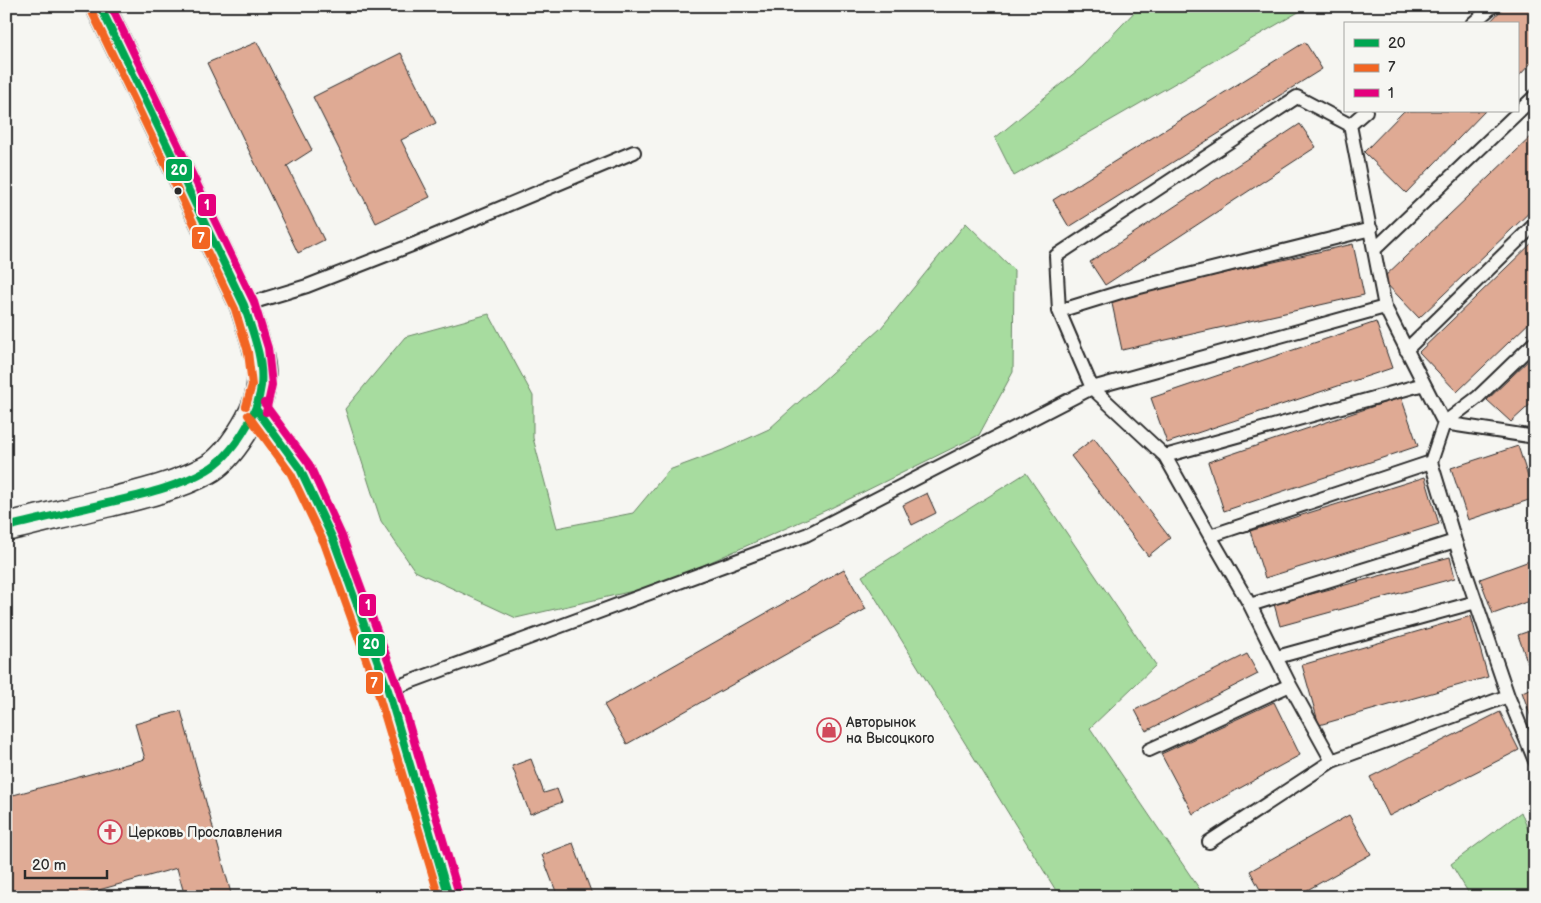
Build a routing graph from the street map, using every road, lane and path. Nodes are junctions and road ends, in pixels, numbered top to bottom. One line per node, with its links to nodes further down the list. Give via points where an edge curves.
1 (100, 6): 11 (main road)
2 (1493, 6): 3 (lane)
3 (1474, 22)
4 (1535, 96): 10 (lane)
5 (1365, 112): 6 (lane)
6 (1350, 125): 9 (lane); 13 (lane, via 1297,97 1056,256)
7 (634, 152): 11 (lane, via 417,243 306,286)
8 (1535, 224): 15 (lane)
9 (1370, 229): 10 (lane); 13 (lane, via 1124,291)
10 (1375, 249): 12 (lane)
11 (244, 305): 18 (main road, via 258,350 262,386)
12 (1385, 308): 15 (lane); 17 (lane)
13 (1059, 311): 17 (lane)
14 (1535, 342): 19 (lane, via 1478,397)
15 (1406, 350): 16 (lane)
16 (1424, 384): 19 (lane); 21 (lane)
17 (1092, 388): 21 (lane); 30 (lane, via 806,534)
18 (256, 410): 23 (main road, via 234,445 209,469 145,494); 30 (street, via 300,469 333,539)
19 (1444, 423): 20 (lane); 22 (lane)
20 (1535, 437)
21 (1165, 456): 24 (lane)
22 (1431, 462): 24 (lane); 25 (lane)
23 (6, 527)
24 (1210, 536): 27 (lane)
25 (1455, 541): 26 (lane); 27 (lane)
26 (1476, 602): 28 (lane); 31 (lane)
27 (1250, 605): 28 (lane)
28 (1277, 658): 29 (lane)
29 (1290, 685): 32 (lane); 33 (lane)
30 (388, 690): 36 (street)
31 (1508, 696): 33 (lane); 34 (lane)
32 (1149, 750)
33 (1332, 761): 35 (lane)
34 (1535, 761)
35 (1209, 842)
36 (449, 897)

